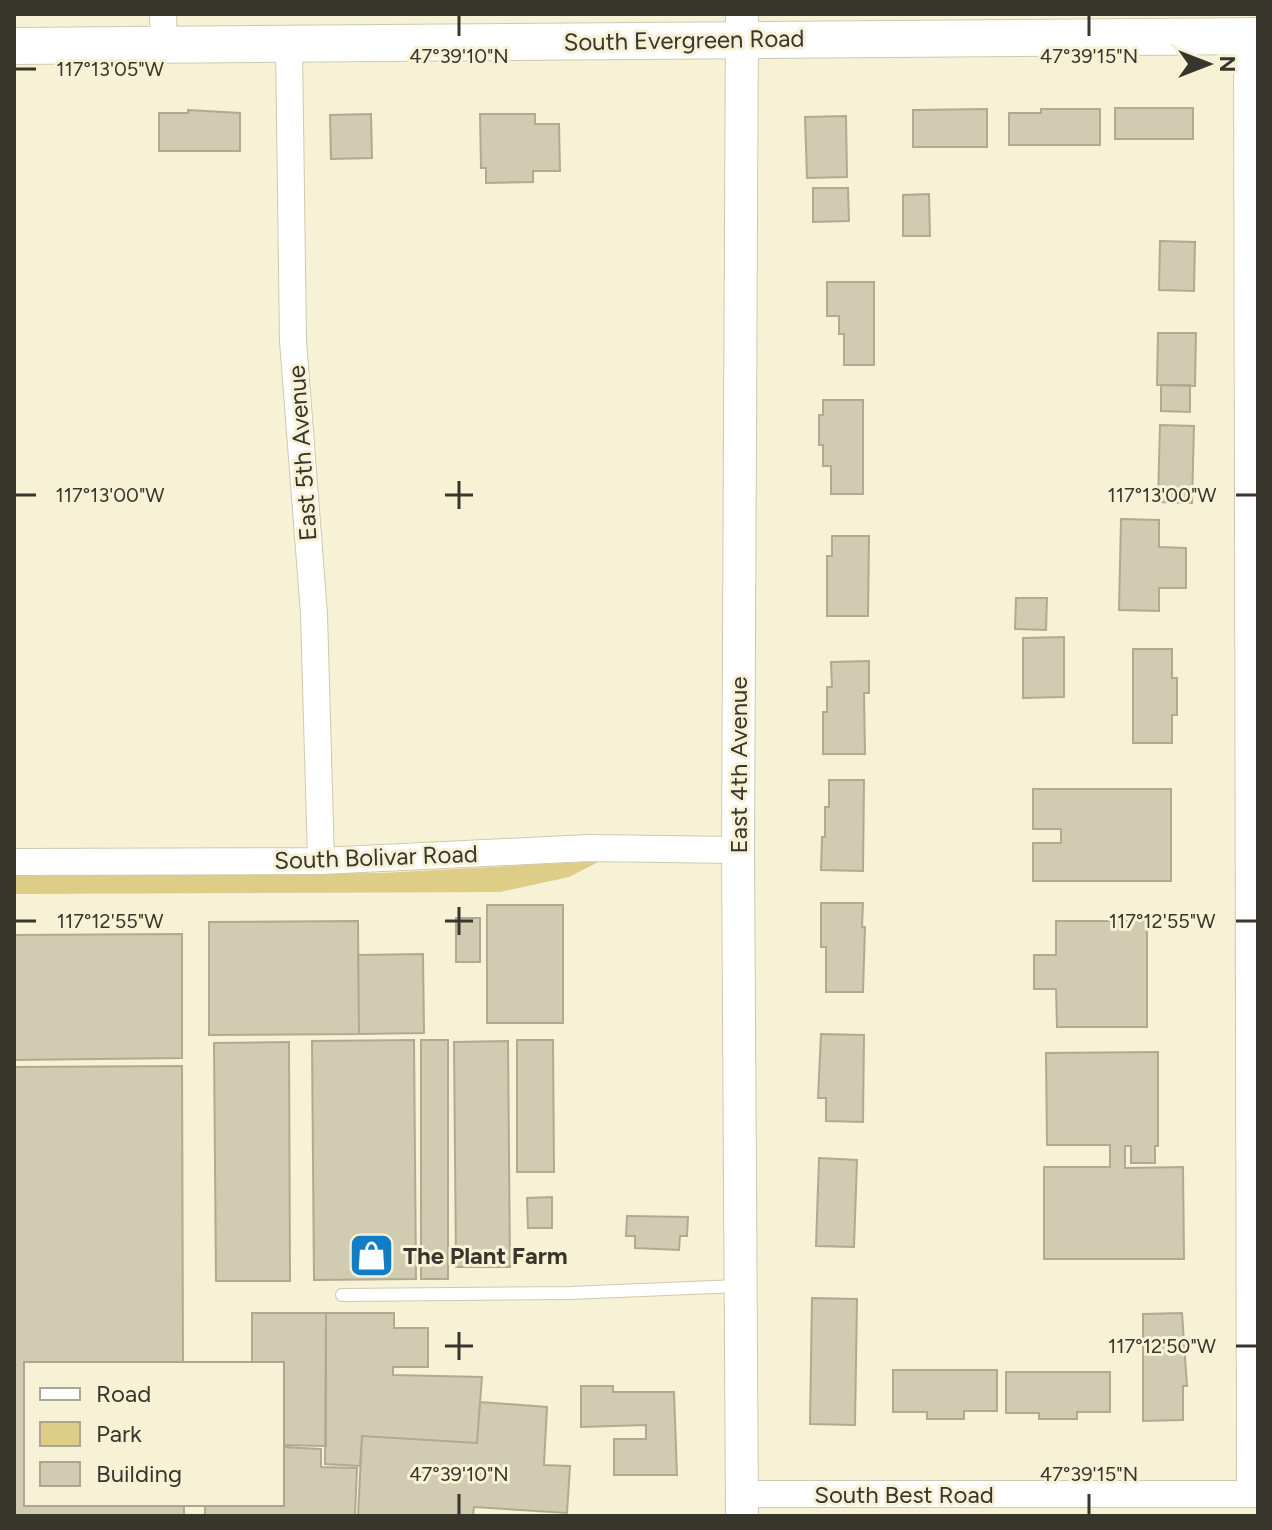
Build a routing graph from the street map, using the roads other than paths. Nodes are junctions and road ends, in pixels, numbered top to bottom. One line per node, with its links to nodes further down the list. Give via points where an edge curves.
1 (742, 26): 3 (main road, South Evergreen Road); 5 (main road, South Evergreen Road); 6 (street, East 4th Avenue)
2 (164, 30): 4 (main road, South Evergreen Road); 5 (main road, South Evergreen Road)
3 (1252, 36): 11 (street)
4 (14, 46)
5 (289, 46): 7 (street, East 5th Avenue, via 293,341 314,614)
6 (738, 850): 7 (street, South Bolivar Road, via 588,848); 9 (street, East 4th Avenue)
7 (321, 861): 8 (street, South Bolivar Road)
8 (14, 862)
9 (741, 1286): 10 (lane); 12 (street, East 4th Avenue)
10 (342, 1295)
11 (1254, 1494): 12 (street, South Best Road)
12 (742, 1505)

